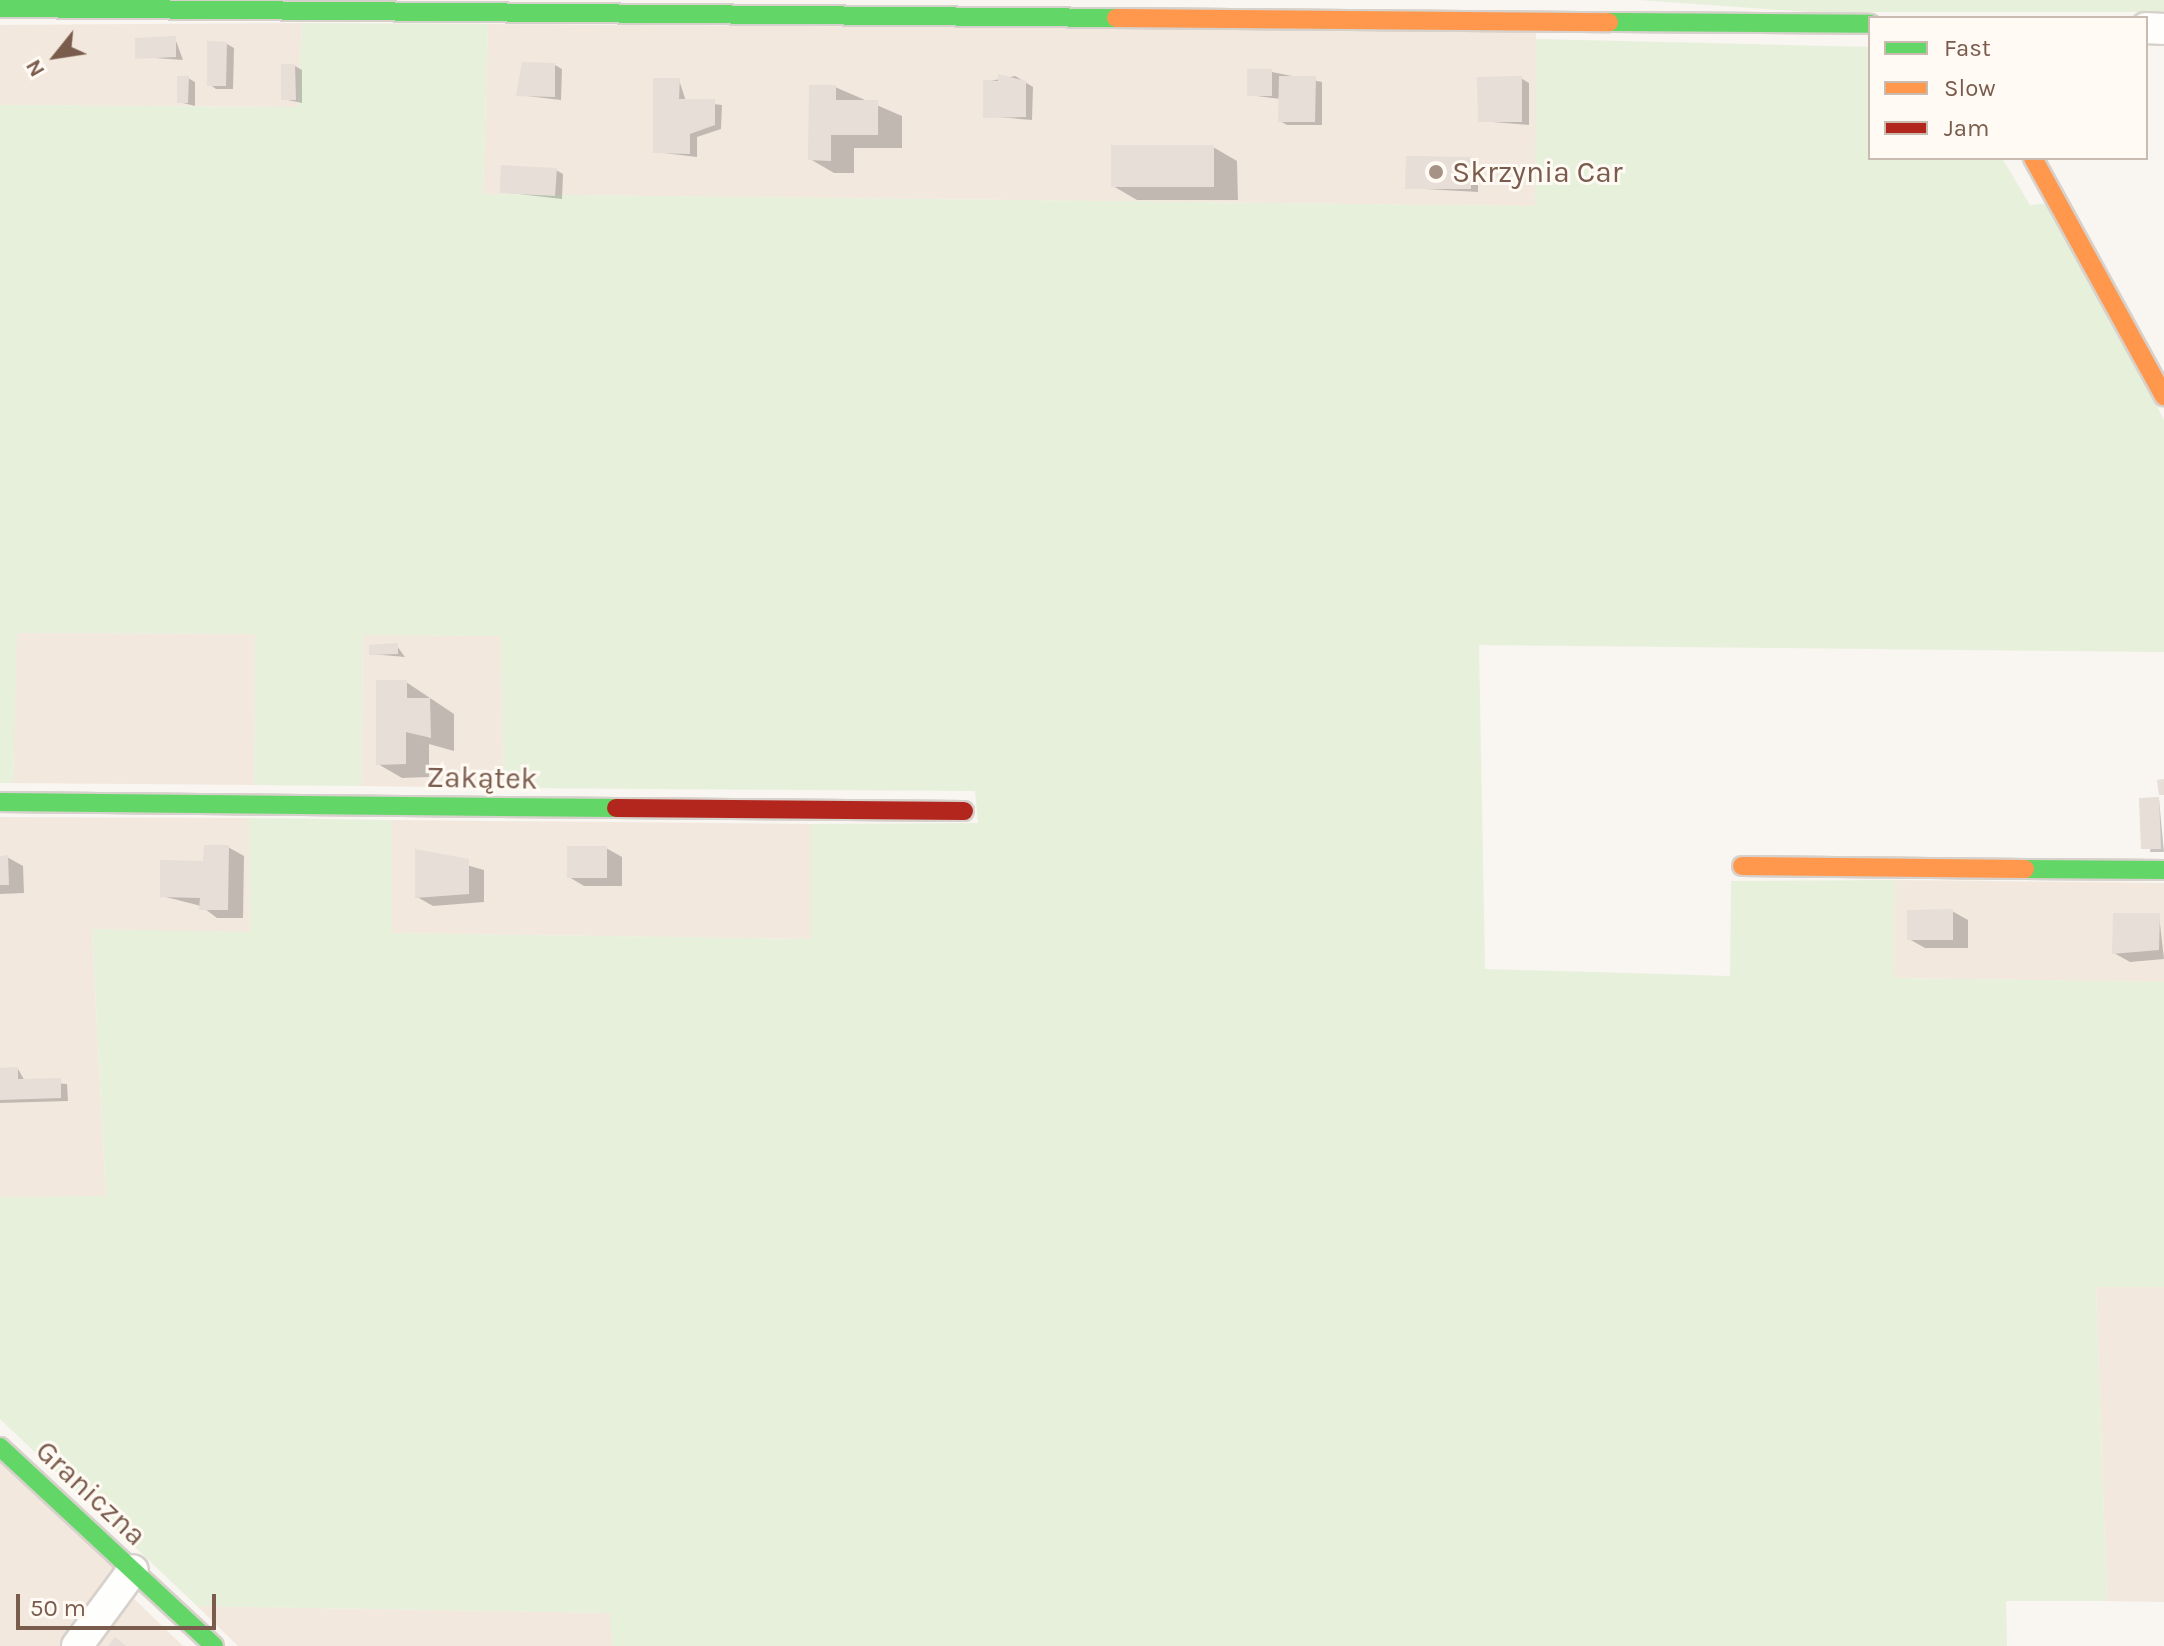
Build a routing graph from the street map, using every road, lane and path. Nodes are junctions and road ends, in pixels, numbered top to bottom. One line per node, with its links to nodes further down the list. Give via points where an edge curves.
1 (408, 5): 2 (street); 3 (street)
2 (0, 8)
3 (1396, 10): 4 (street)
4 (1868, 24)
5 (2034, 160): 6 (street)
6 (2164, 396)
7 (0, 802): 8 (street, Zakątek)
8 (964, 811)
9 (1742, 866): 10 (street)
10 (2164, 870)
11 (0, 1447): 12 (street, Graniczna)
12 (133, 1570): 13 (street); 14 (street, Graniczna)
13 (77, 1646)
14 (214, 1646)

